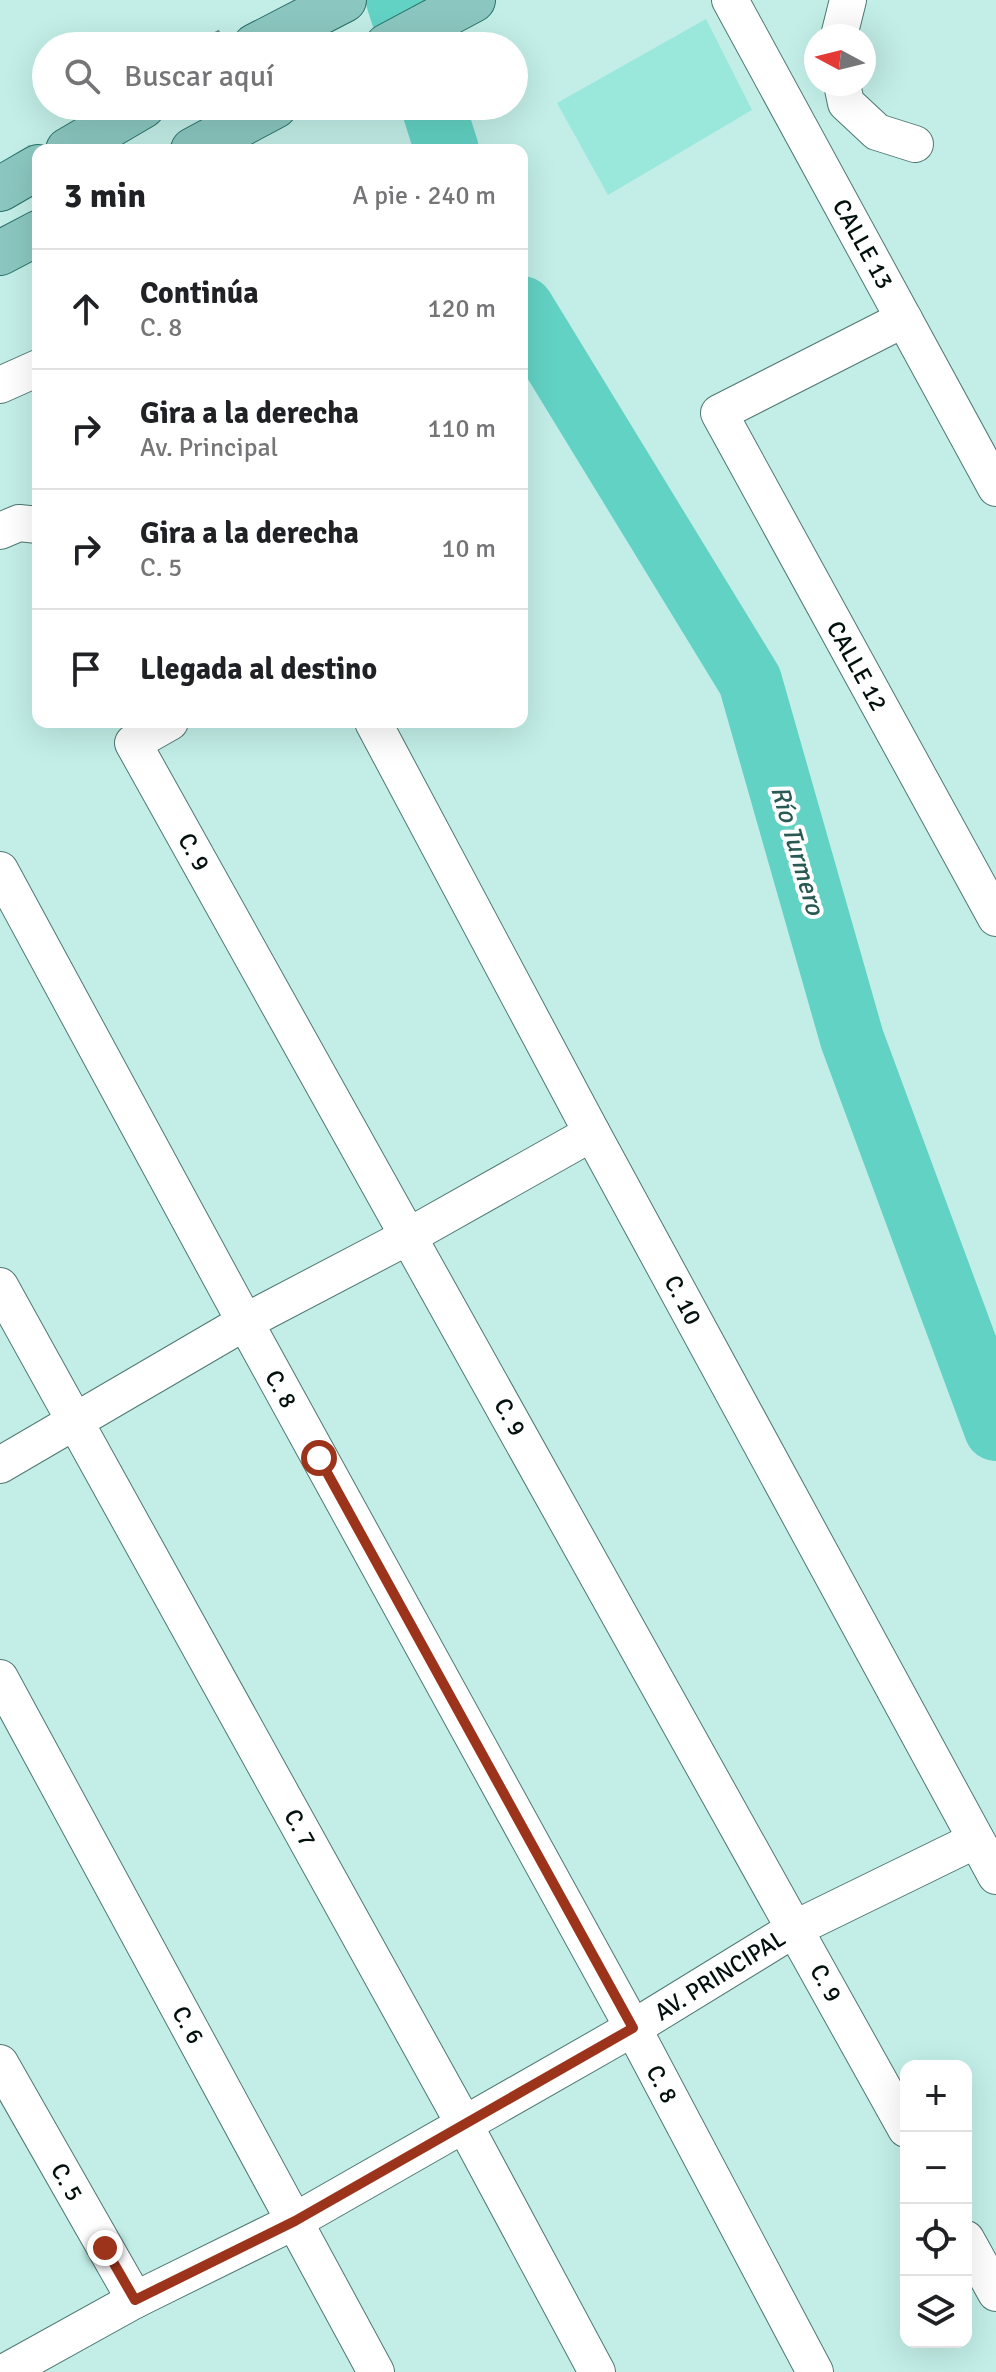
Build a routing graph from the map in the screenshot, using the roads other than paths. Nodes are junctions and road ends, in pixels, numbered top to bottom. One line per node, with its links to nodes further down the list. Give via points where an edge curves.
1 (344, 0): 6 (main road)
2 (473, 0): 7 (main road)
3 (730, 0): 18 (street, CALLE 13)
4 (848, 0): 5 (street)
5 (842, 24)
6 (282, 32)
7 (413, 32)
8 (845, 96): 13 (street, via 877,132)
9 (119, 120): 11 (main road)
10 (249, 120): 12 (main road)
11 (78, 144)
12 (204, 144)
13 (915, 144)
14 (32, 170): 15 (main road)
15 (0, 189)
16 (32, 236): 17 (main road)
17 (0, 253)
18 (904, 319): 21 (street, CALLE 13); 27 (street, CALLE 12, via 719,413)
19 (32, 371): 20 (street)
20 (0, 385)
21 (996, 488)
22 (32, 524): 23 (street)
23 (0, 531)
24 (159, 728): 29 (street, C. 9, via 133,743)
25 (376, 728): 28 (street, C. 10)
26 (0, 870): 31 (street, C. 8)
27 (996, 918)
28 (592, 1133): 29 (street); 35 (street, C. 10)
29 (409, 1236): 31 (street); 37 (street, C. 9)
30 (0, 1286): 32 (street, C. 7)
31 (245, 1322): 32 (street); 38 (street, C. 8)
32 (74, 1421): 33 (street); 41 (street, C. 7)
33 (0, 1465)
34 (0, 1678): 42 (street, C. 6)
35 (976, 1840): 36 (street, C. 10); 37 (street, AV. PRINCIPAL)
36 (996, 1876)
37 (796, 1928): 38 (street, AV. PRINCIPAL); 40 (street, C. 9)
38 (633, 2028): 41 (street, AV. PRINCIPAL); 49 (street, C. 8)
39 (0, 2063): 45 (street, C. 5)
40 (900, 2118)
41 (464, 2124): 42 (street, AV. PRINCIPAL); 48 (street, C. 7)
42 (295, 2221): 45 (street, AV. PRINCIPAL); 47 (street, C. 6)
43 (972, 2250): 44 (street)
44 (996, 2293)
45 (135, 2300): 46 (street, AV. PRINCIPAL)
46 (5, 2372)
47 (376, 2372)
48 (597, 2372)
49 (815, 2372)

